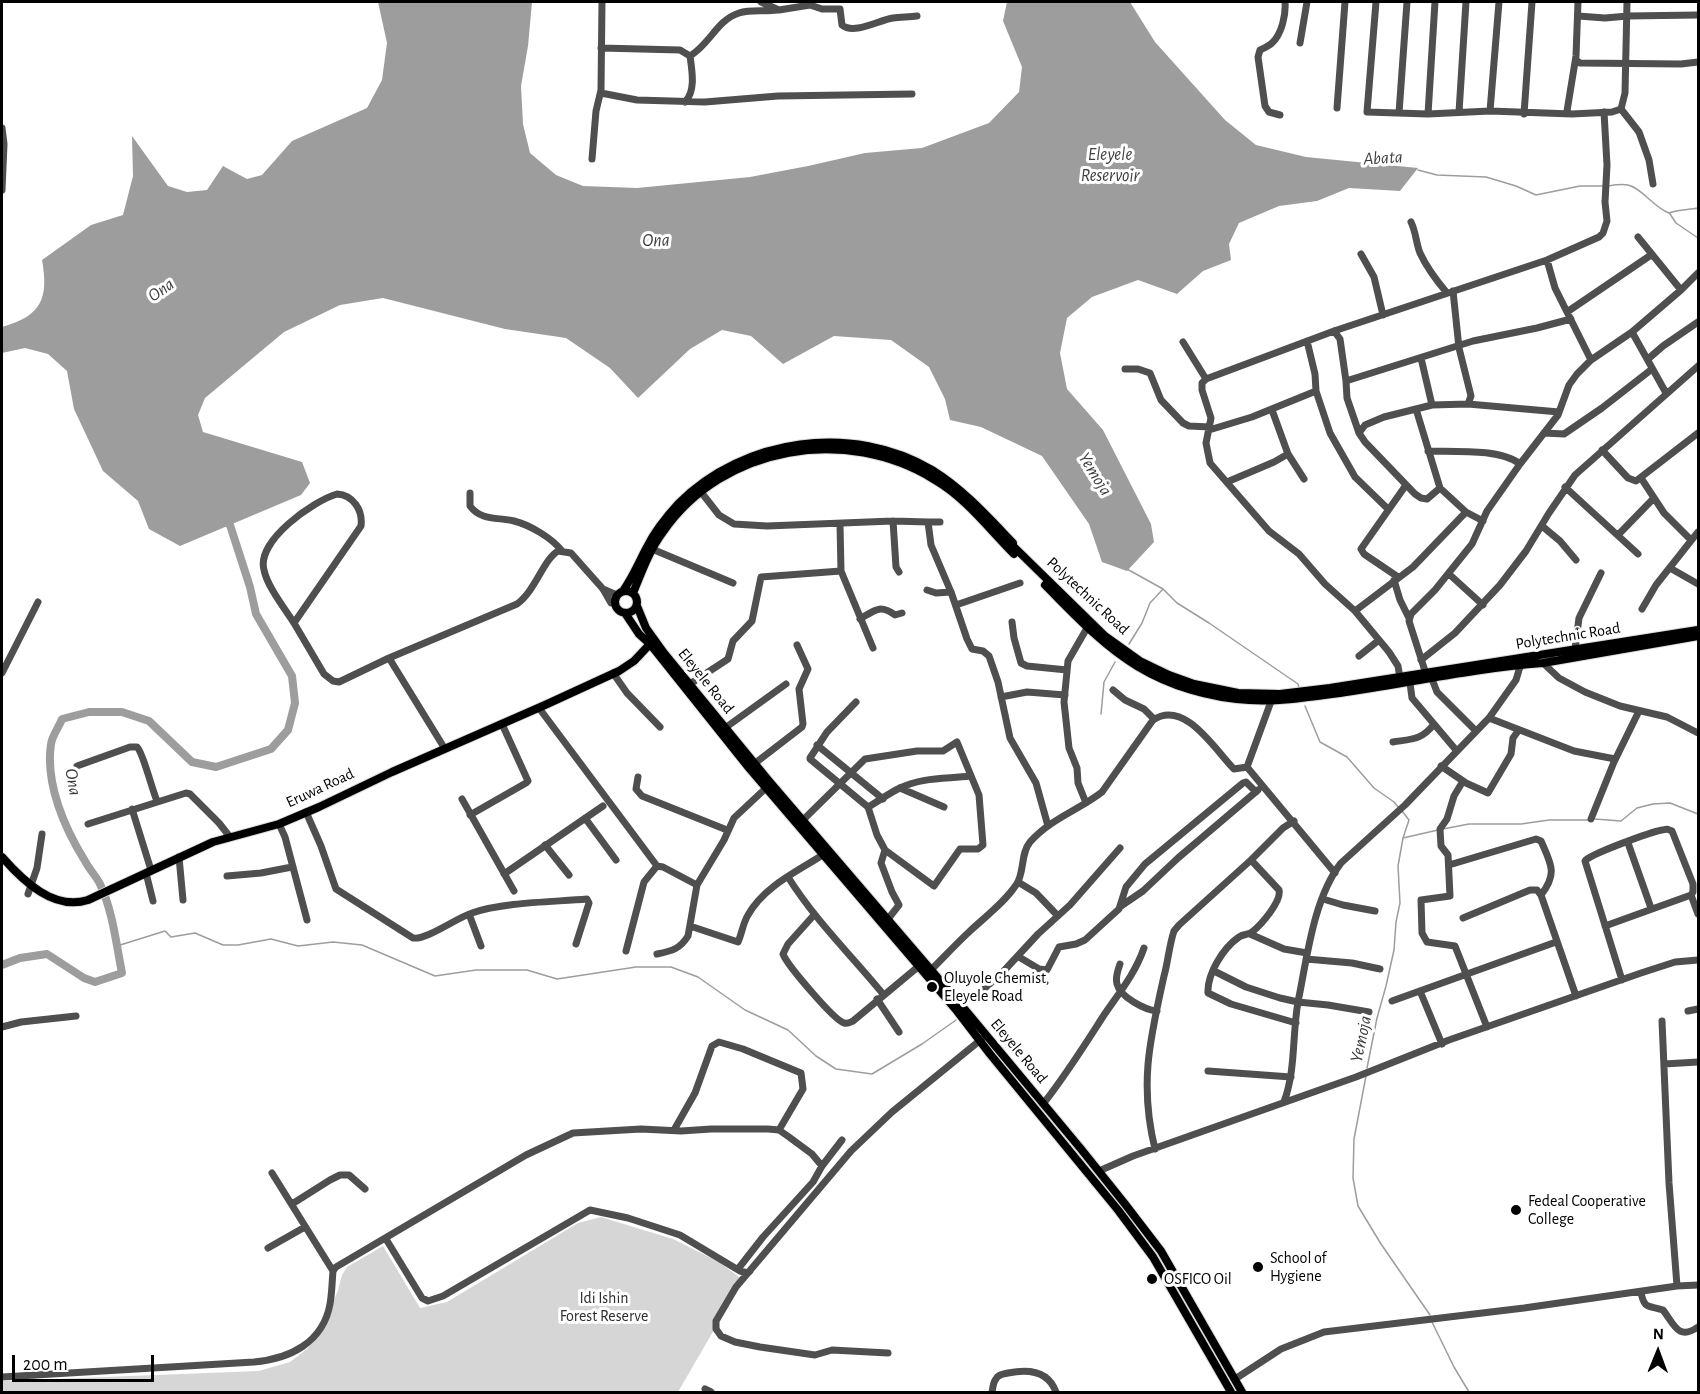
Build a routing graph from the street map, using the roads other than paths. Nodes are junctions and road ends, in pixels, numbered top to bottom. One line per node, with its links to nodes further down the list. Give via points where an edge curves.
1 (602, 2): 20 (street)
2 (761, 2): 14 (street)
3 (1285, 2): 37 (street, via 1278,36 1257,57 1265,106 1269,112)
4 (1307, 2): 19 (street)
5 (1345, 2): 28 (street)
6 (1376, 2): 33 (street, via 1367,112)
7 (1407, 2): 33 (street)
8 (1436, 2): 35 (street)
9 (1466, 2): 31 (street)
10 (1498, 2): 30 (street)
11 (1532, 2): 36 (street)
12 (1578, 2): 17 (street)
13 (1627, 2): 18 (street)
14 (779, 10): 16 (street, via 810,5 840,9 843,27 852,28); 21 (street, via 742,11 727,17)
15 (1698, 15): 18 (street)
16 (917, 16)
17 (1578, 16): 18 (street); 22 (street)
18 (1628, 16): 24 (street)
19 (1300, 43)
20 (602, 48): 21 (street, via 680,50); 25 (street)
21 (690, 56): 27 (street, via 691,90)
22 (1576, 60): 24 (street); 34 (street)
23 (1698, 62): 24 (street)
24 (1626, 64): 29 (street)
25 (601, 93): 27 (street, via 637,100); 39 (street)
26 (912, 94): 27 (street)
27 (685, 102)
28 (1338, 108)
29 (1621, 109): 32 (street); 40 (street, via 1639,132)
30 (1490, 111): 31 (street); 36 (street)
31 (1459, 112): 35 (street)
32 (1604, 112): 34 (street); 46 (street, via 1606,226 1599,237)
33 (1399, 113): 35 (street)
34 (1569, 113): 36 (street)
35 (1428, 114)
36 (1524, 114)
37 (1280, 115)
38 (2, 128): 41 (street)
39 (592, 159)
40 (1653, 184)
41 (2, 190)
42 (1411, 222): 49 (street, via 1430,272)
43 (1638, 237): 45 (street)
44 (1361, 254): 51 (street, via 1374,277)
45 (1651, 255): 48 (street); 50 (street)
46 (1547, 260): 49 (street); 50 (street)
47 (1698, 273): 48 (street)
48 (1682, 290): 55 (street)
49 (1450, 292): 51 (street); 58 (street)
50 (1567, 312): 52 (street)
51 (1383, 315): 54 (street)
52 (1571, 319): 58 (street); 61 (street)
53 (1698, 322): 60 (street)
54 (1334, 331): 56 (street); 66 (street, via 1340,339)
55 (1632, 332): 60 (street); 61 (street)
56 (1307, 341): 65 (street); 67 (street)
57 (1183, 342): 65 (street)
58 (1459, 345): 59 (street); 69 (street, via 1471,396)
59 (1421, 358): 66 (street); 70 (street)
60 (1648, 359): 64 (street)
61 (1591, 360): 73 (street, via 1572,380)
62 (1698, 366): 68 (street)
63 (1125, 369): 74 (street, via 1150,373 1161,400 1182,423)
64 (1652, 369): 68 (street); 76 (street, via 1564,434)
65 (1206, 379): 74 (street, via 1201,386 1208,406)
66 (1346, 381): 75 (street, via 1349,410)
67 (1316, 391): 72 (street); 91 (street, via 1328,427 1352,472)
68 (1666, 393): 78 (street)
69 (1468, 404): 70 (street); 73 (street)
70 (1432, 405): 71 (street)
71 (1416, 409): 75 (street, via 1371,422); 79 (street)
72 (1272, 410): 74 (street); 80 (street)
73 (1559, 412): 76 (street)
74 (1209, 429): 84 (street, via 1206,443 1210,463)
75 (1359, 433): 85 (street)
76 (1544, 433): 81 (street)
77 (1698, 433): 82 (street)
78 (1602, 450): 82 (street, via 1629,480); 86 (street)
79 (1428, 451): 81 (street, via 1495,455); 87 (street)
80 (1288, 454): 83 (street); 84 (street)
81 (1520, 464): 94 (street)
82 (1641, 478): 90 (street)
83 (1304, 479)
84 (1227, 482): 125 (street, via 1269,531 1299,554 1324,584)
85 (1406, 485): 87 (street, via 1424,500); 91 (street)
86 (1565, 487): 98 (street); 100 (street)
87 (1440, 488): 92 (street)
88 (701, 492): 97 (street, via 719,515 734,524); 102 (main road, Polytechnic Road, via 663,531); 132 (main road, Polytechnic Road, via 734,471 784,453 837,449 887,458 922,472 949,489)
89 (470, 493): 103 (street, via 470,506 479,514 517,522)
90 (1653, 499): 100 (street); 101 (street)
91 (1388, 508): 111 (street, via 1361,549)
92 (1467, 512): 94 (street); 111 (street)
93 (893, 521): 95 (street); 97 (street); 108 (street)
94 (1483, 521): 110 (street, via 1476,538)
95 (928, 522): 96 (street); 118 (street, via 932,545)
96 (940, 522)
97 (840, 524): 107 (street)
98 (1542, 526): 105 (street); 122 (street)
99 (1698, 532): 101 (street)
100 (1618, 535): 104 (street)
101 (1691, 540): 106 (street)
102 (652, 549): 113 (street); 117 (main road, Polytechnic Road)
103 (562, 551): 115 (street, via 571,553); 141 (street, via 552,556 530,592 517,604)
104 (1638, 554)
105 (1576, 560)
106 (1670, 568): 114 (street); 124 (street)
107 (841, 571): 129 (street); 151 (street, via 761,577 752,621 733,641 730,657)
108 (899, 572)
109 (1601, 573): 139 (street, via 1579,618)
110 (1449, 574): 122 (street); 128 (street)
111 (1396, 579): 125 (street); 128 (street)
112 (1020, 583): 121 (street)
113 (734, 584)
114 (1698, 584)
115 (603, 589): 117 (street, via 617,595); 120 (street, via 611,603)
116 (927, 590): 118 (street)
117 (626, 592): 120 (main road); 123 (main road, via 637,599); 157 (main road, Polytechnic Road, via 659,527 712,476 782,447 826,442 859,445 906,458 953,485 1091,624 1140,661 1208,688)
118 (951, 592): 121 (street)
119 (38, 602): 146 (street)
120 (615, 602): 126 (main road)
121 (956, 604): 156 (street, via 972,649 989,656)
122 (1483, 605): 142 (street)
123 (637, 606): 126 (main road); 136 (main road)
124 (1642, 609)
125 (1355, 611): 135 (street)
126 (625, 613): 136 (main road, via 639,634)
127 (902, 613): 129 (street, via 895,615 880,608)
128 (1409, 618): 142 (street)
129 (860, 619): 138 (street)
130 (1012, 622): 145 (street, via 1021,663)
131 (294, 623): 131 (street, via 263,569 266,553 285,526 321,500 344,495 361,514 361,526); 141 (street, via 324,674 333,681 339,682)
132 (1087, 628): 145 (street, via 1073,650); 157 (main road, Polytechnic Road, via 1125,658 1168,681 1207,694 1250,700)
133 (1698, 630): 139 (main road, Polytechnic Road)
134 (1698, 636): 144 (main road, Polytechnic Road)
135 (1379, 640): 140 (street); 149 (street, via 1395,661)
136 (652, 641): 147 (main road, Eruwa Road, via 634,661); 151 (main road, Eleyele Road); 154 (main road, Eleyele Road)
137 (797, 645): 176 (street, via 808,669 799,689 802,727)
138 (873, 648)
139 (1575, 649): 143 (main road, Polytechnic Road)
140 (1359, 656)
141 (389, 658): 173 (street)
142 (1421, 660): 148 (street)
143 (1521, 661): 144 (main road, Polytechnic Road); 148 (main road, Polytechnic Road); 162 (street, via 1516,680)
144 (1543, 663): 161 (street, via 1559,678 1585,692)
145 (1067, 670): 155 (street)
146 (2, 673)
147 (613, 673): 159 (main road, Eruwa Road); 166 (street)
148 (1429, 676): 149 (main road, Polytechnic Road); 150 (main road, Polytechnic Road); 169 (street, via 1437,692)
149 (1400, 678): 157 (main road, Polytechnic Road)
150 (1410, 683): 157 (main road, Polytechnic Road); 165 (street, via 1412,698)
151 (690, 684): 154 (main road, Eleyele Road)
152 (786, 684): 167 (street)
153 (1113, 690): 163 (street)
154 (694, 695): 160 (main road, Eleyele Road)
155 (1065, 695): 156 (street, via 1027,692); 192 (street, via 1068,744)
156 (1000, 697): 205 (street, via 1010,738 1036,783)
157 (1273, 697): 179 (street)
158 (856, 702): 172 (street)
159 (539, 708): 164 (main road, Eruwa Road); 219 (street)
160 (707, 710): 167 (main road, Eleyele Road); 186 (main road, Eleyele Road)
161 (1639, 711): 170 (street, via 1667,717); 175 (street)
162 (1489, 718): 168 (street); 169 (street)
163 (1155, 719): 179 (street, via 1180,716 1203,734 1234,769); 192 (street, via 1114,777)
164 (502, 724): 173 (main road, Eruwa Road); 198 (street, via 528,781)
165 (1434, 724): 171 (street, via 1421,737); 174 (street)
166 (660, 727)
167 (725, 728): 176 (main road, Eleyele Road)
168 (1518, 730): 175 (street, via 1584,754); 183 (street, via 1511,754 1490,792 1486,794)
169 (1476, 731): 174 (street)
170 (1698, 733)
171 (1393, 742)
172 (817, 745): 180 (street); 184 (street, via 810,759)
173 (446, 749): 197 (main road, Eruwa Road)
174 (1456, 750): 178 (street)
175 (1616, 759): 200 (street)
176 (754, 764): 201 (main road, Eleyele Road)
177 (77, 766): 191 (street, via 137,747)
178 (1441, 766): 183 (street); 222 (street)
179 (1247, 767): 185 (street)
180 (851, 772): 181 (street, via 865,759 943,750 957,742); 184 (street); 190 (street)
181 (970, 776): 187 (street, via 939,778); 212 (street, via 980,799 982,847 960,849 934,886)
182 (638, 777): 206 (street, via 636,789 642,796)
183 (1463, 781): 218 (street, via 1440,831)
184 (841, 784): 194 (street); 201 (street)
185 (1263, 785): 188 (street); 202 (street)
186 (766, 788): 206 (street, via 734,818); 213 (main road, Eleyele Road)
187 (900, 788): 190 (street); 195 (street)
188 (1256, 792): 236 (street); 236 (street, via 1243,783 1158,852 1130,880)
189 (462, 799): 198 (street)
190 (883, 799): 194 (street)
191 (157, 801): 196 (street); 208 (street, via 190,794)
192 (1086, 803): 205 (street)
193 (603, 806): 199 (street)
194 (868, 807): 212 (street)
195 (944, 807)
196 (132, 809): 203 (street); 221 (street)
197 (306, 812): 204 (main road, Eruwa Road); 239 (street, via 334,888 410,936 423,936)
198 (470, 815): 223 (street)
199 (585, 818): 210 (street); 216 (street)
200 (1591, 819)
201 (803, 820): 244 (main road, Eleyele Road)
202 (1294, 821): 217 (street); 222 (street)
203 (88, 824)
204 (279, 824): 208 (main road, Eruwa Road); 220 (street)
205 (1048, 826): 227 (street, via 1028,846)
206 (727, 831): 228 (street)
207 (42, 834): 229 (street)
208 (230, 837): 215 (main road, Eruwa Road)
209 (1628, 843): 232 (street, via 1662,830 1672,831 1694,887); 237 (street); 247 (street, via 1589,856 1585,861)
210 (545, 845): 223 (street); 224 (street)
211 (1120, 848): 242 (street)
212 (885, 850): 244 (street, via 881,863 899,904)
213 (824, 854): 226 (street); 259 (main road, Eleyele Road)
214 (2, 857): 229 (main road, Eruwa Road)
215 (179, 857): 221 (main road, Eruwa Road); 234 (street)
216 (616, 860)
217 (1251, 860): 248 (street, via 1280,895); 273 (street, via 1174,931)
218 (1449, 865): 231 (street, via 1538,840 1552,872 1550,884); 263 (street, via 1450,896 1421,900 1422,933 1428,942 1455,946)
219 (657, 866): 228 (street); 253 (street, via 644,882)
220 (292, 867): 225 (street); 245 (street)
221 (148, 872): 229 (main road, Eruwa Road, via 77,902); 235 (street)
222 (1335, 873): 233 (street)
223 (504, 874): 230 (street)
224 (569, 875)
225 (227, 876)
226 (788, 877): 241 (street); 246 (street, via 757,901 738,942)
227 (1018, 882): 242 (street, via 1036,893); 261 (street)
228 (697, 885): 246 (street)
229 (30, 890)
230 (514, 891)
231 (1541, 895): 243 (street, via 1530,890); 249 (street)
232 (1691, 895): 237 (street); 240 (street)
233 (1323, 899): 238 (street); 255 (street)
234 (183, 900)
235 (153, 901)
236 (1121, 906): 256 (street, via 1085,940 1059,947 1047,970)
237 (1651, 908): 247 (street)
238 (1375, 911)
239 (469, 914): 250 (street, via 587,899); 251 (street)
240 (1698, 914)
241 (814, 915): 268 (street); 268 (street, via 788,944 783,957 842,1022 853,1021)
242 (1058, 916): 256 (street)
243 (1463, 918)
244 (888, 919): 261 (main road, Eleyele Road)
245 (307, 920)
246 (690, 926): 254 (street, via 681,946)
247 (1605, 926): 264 (street)
248 (1250, 934): 255 (street); 262 (street, via 1238,937 1226,949)
249 (1556, 942): 263 (street); 267 (street)
250 (576, 944)
251 (481, 946)
252 (1144, 948): 265 (street)
253 (626, 951)
254 (657, 954)
255 (1307, 956): 260 (street); 270 (street)
256 (1019, 957): 271 (street, via 975,997)
257 (1698, 960): 264 (street, via 1675,962)
258 (1120, 964): 265 (street, via 1117,980)
259 (919, 966): 268 (street); 271 (main road, Eleyele Road)
260 (1380, 969)
261 (931, 970): 271 (main road, Eleyele Road)
262 (1214, 971): 270 (street, via 1246,987); 278 (street, via 1208,993)
263 (1467, 974): 266 (street); 280 (street)
264 (1622, 980): 267 (street)
265 (1121, 991): 273 (street, via 1140,1006); 289 (street)
266 (1420, 991): 269 (street); 283 (street)
267 (1576, 996): 280 (street)
268 (880, 997): 281 (street)
269 (1392, 1001)
270 (1298, 1002): 275 (street); 278 (street)
271 (959, 1006): 282 (main road, Eleyele Road)
272 (1698, 1009): 274 (street)
273 (1157, 1011): 293 (street, via 1147,1064 1148,1110)
274 (1688, 1011)
275 (1369, 1012)
276 (76, 1016): 279 (street)
277 (1662, 1021): 285 (street)
278 (1296, 1023): 287 (street)
279 (2, 1027)
280 (1487, 1027): 283 (street)
281 (899, 1032)
282 (981, 1035): 289 (main road, Eleyele Road); 303 (main road, Eleyele Road, via 990,1054); 304 (street, via 877,1125)
283 (1442, 1044): 288 (street)
284 (1698, 1062): 285 (street)
285 (1664, 1064): 308 (street)
286 (1208, 1071): 287 (street)
287 (1291, 1077): 288 (street)
288 (1284, 1102): 293 (street)
289 (1043, 1104): 295 (main road, Eleyele Road)
290 (674, 1130): 291 (street); 291 (street, via 695,1093 712,1046 723,1042 801,1073 803,1089); 300 (street, via 568,1135 526,1155)
291 (779, 1130): 294 (street)
292 (842, 1140): 294 (street)
293 (1155, 1149): 295 (street)
294 (822, 1166): 305 (street, via 807,1190)
295 (1099, 1171): 302 (main road, Eleyele Road)
296 (272, 1173): 298 (street)
297 (365, 1189): 298 (street, via 349,1175 339,1175)
298 (292, 1204): 299 (street)
299 (305, 1227): 301 (street); 306 (street)
300 (386, 1239): 305 (street, via 419,1294 428,1301 590,1210 680,1235); 306 (street)
301 (267, 1248)
302 (1161, 1251): 303 (main road); 313 (main road, Eleyele Road)
303 (1153, 1257): 316 (main road, Eleyele Road)
304 (754, 1267): 305 (street, via 748,1272); 311 (street, via 717,1316 715,1326 721,1336 735,1342 814,1355 832,1350)
305 (738, 1269)
306 (333, 1271): 312 (street, via 330,1304 320,1329 305,1346 284,1357)
307 (1698, 1285): 308 (street)
308 (1677, 1286): 309 (street)
309 (1641, 1292): 310 (street, via 1643,1302 1663,1310 1676,1330); 313 (street, via 1313,1335 1281,1349)
310 (1698, 1327)
311 (888, 1353)
312 (2, 1377)
313 (1235, 1379): 317 (main road, Eleyele Road)
314 (992, 1392): 315 (street, via 999,1375 1024,1370 1037,1373)
315 (1056, 1392)
316 (1231, 1392)
317 (1242, 1392)

